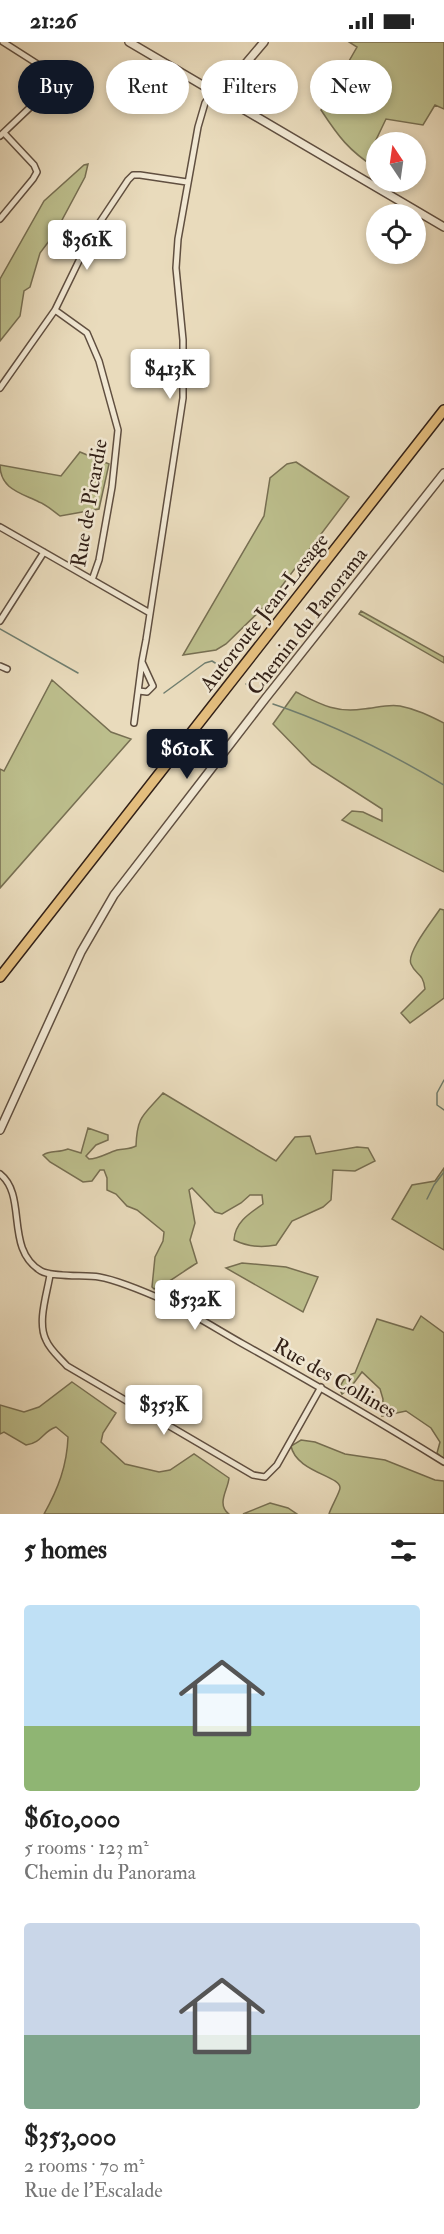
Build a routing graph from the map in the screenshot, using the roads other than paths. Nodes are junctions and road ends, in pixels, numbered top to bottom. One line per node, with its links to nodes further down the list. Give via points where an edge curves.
1 (3, 42): 8 (street, via 36,63 43,83 41,97)
2 (129, 42): 5 (street)
3 (264, 42): 4 (street)
4 (247, 60)
5 (201, 83)
6 (202, 114): 9 (street)
7 (254, 114): 11 (street)
8 (2, 135): 10 (street, via 37,172)
9 (187, 182): 12 (street, via 140,175 128,180 92,234); 19 (street, via 176,268 183,340 183,398)
10 (0, 219)
11 (444, 227)
12 (55, 310): 13 (street); 18 (street, Rue de Picardie, via 87,333 118,430 112,487)
13 (0, 388)
14 (444, 410): 26 (highway, Autoroute Jean-Lesage)
15 (444, 473): 27 (street, Chemin du Panorama, via 114,895 81,952)
16 (0, 527): 17 (street)
17 (44, 552): 18 (street); 20 (street)
18 (92, 580): 19 (street)
19 (150, 614): 21 (street)
20 (0, 621)
21 (142, 661): 24 (street); 24 (street, via 153,686 147,692)
22 (0, 666): 23 (street)
23 (7, 669)
24 (139, 691): 25 (street)
25 (134, 723)
26 (0, 976)
27 (0, 1130)
28 (0, 1174): 29 (street, via 9,1184 25,1254 32,1264)
29 (50, 1275): 30 (street, Rue des Collines, via 101,1278 168,1302); 30 (street, via 42,1328 45,1340 67,1366 254,1475 265,1477 277,1465)
30 (321, 1387): 31 (street, Rue des Collines)
31 (444, 1462)

